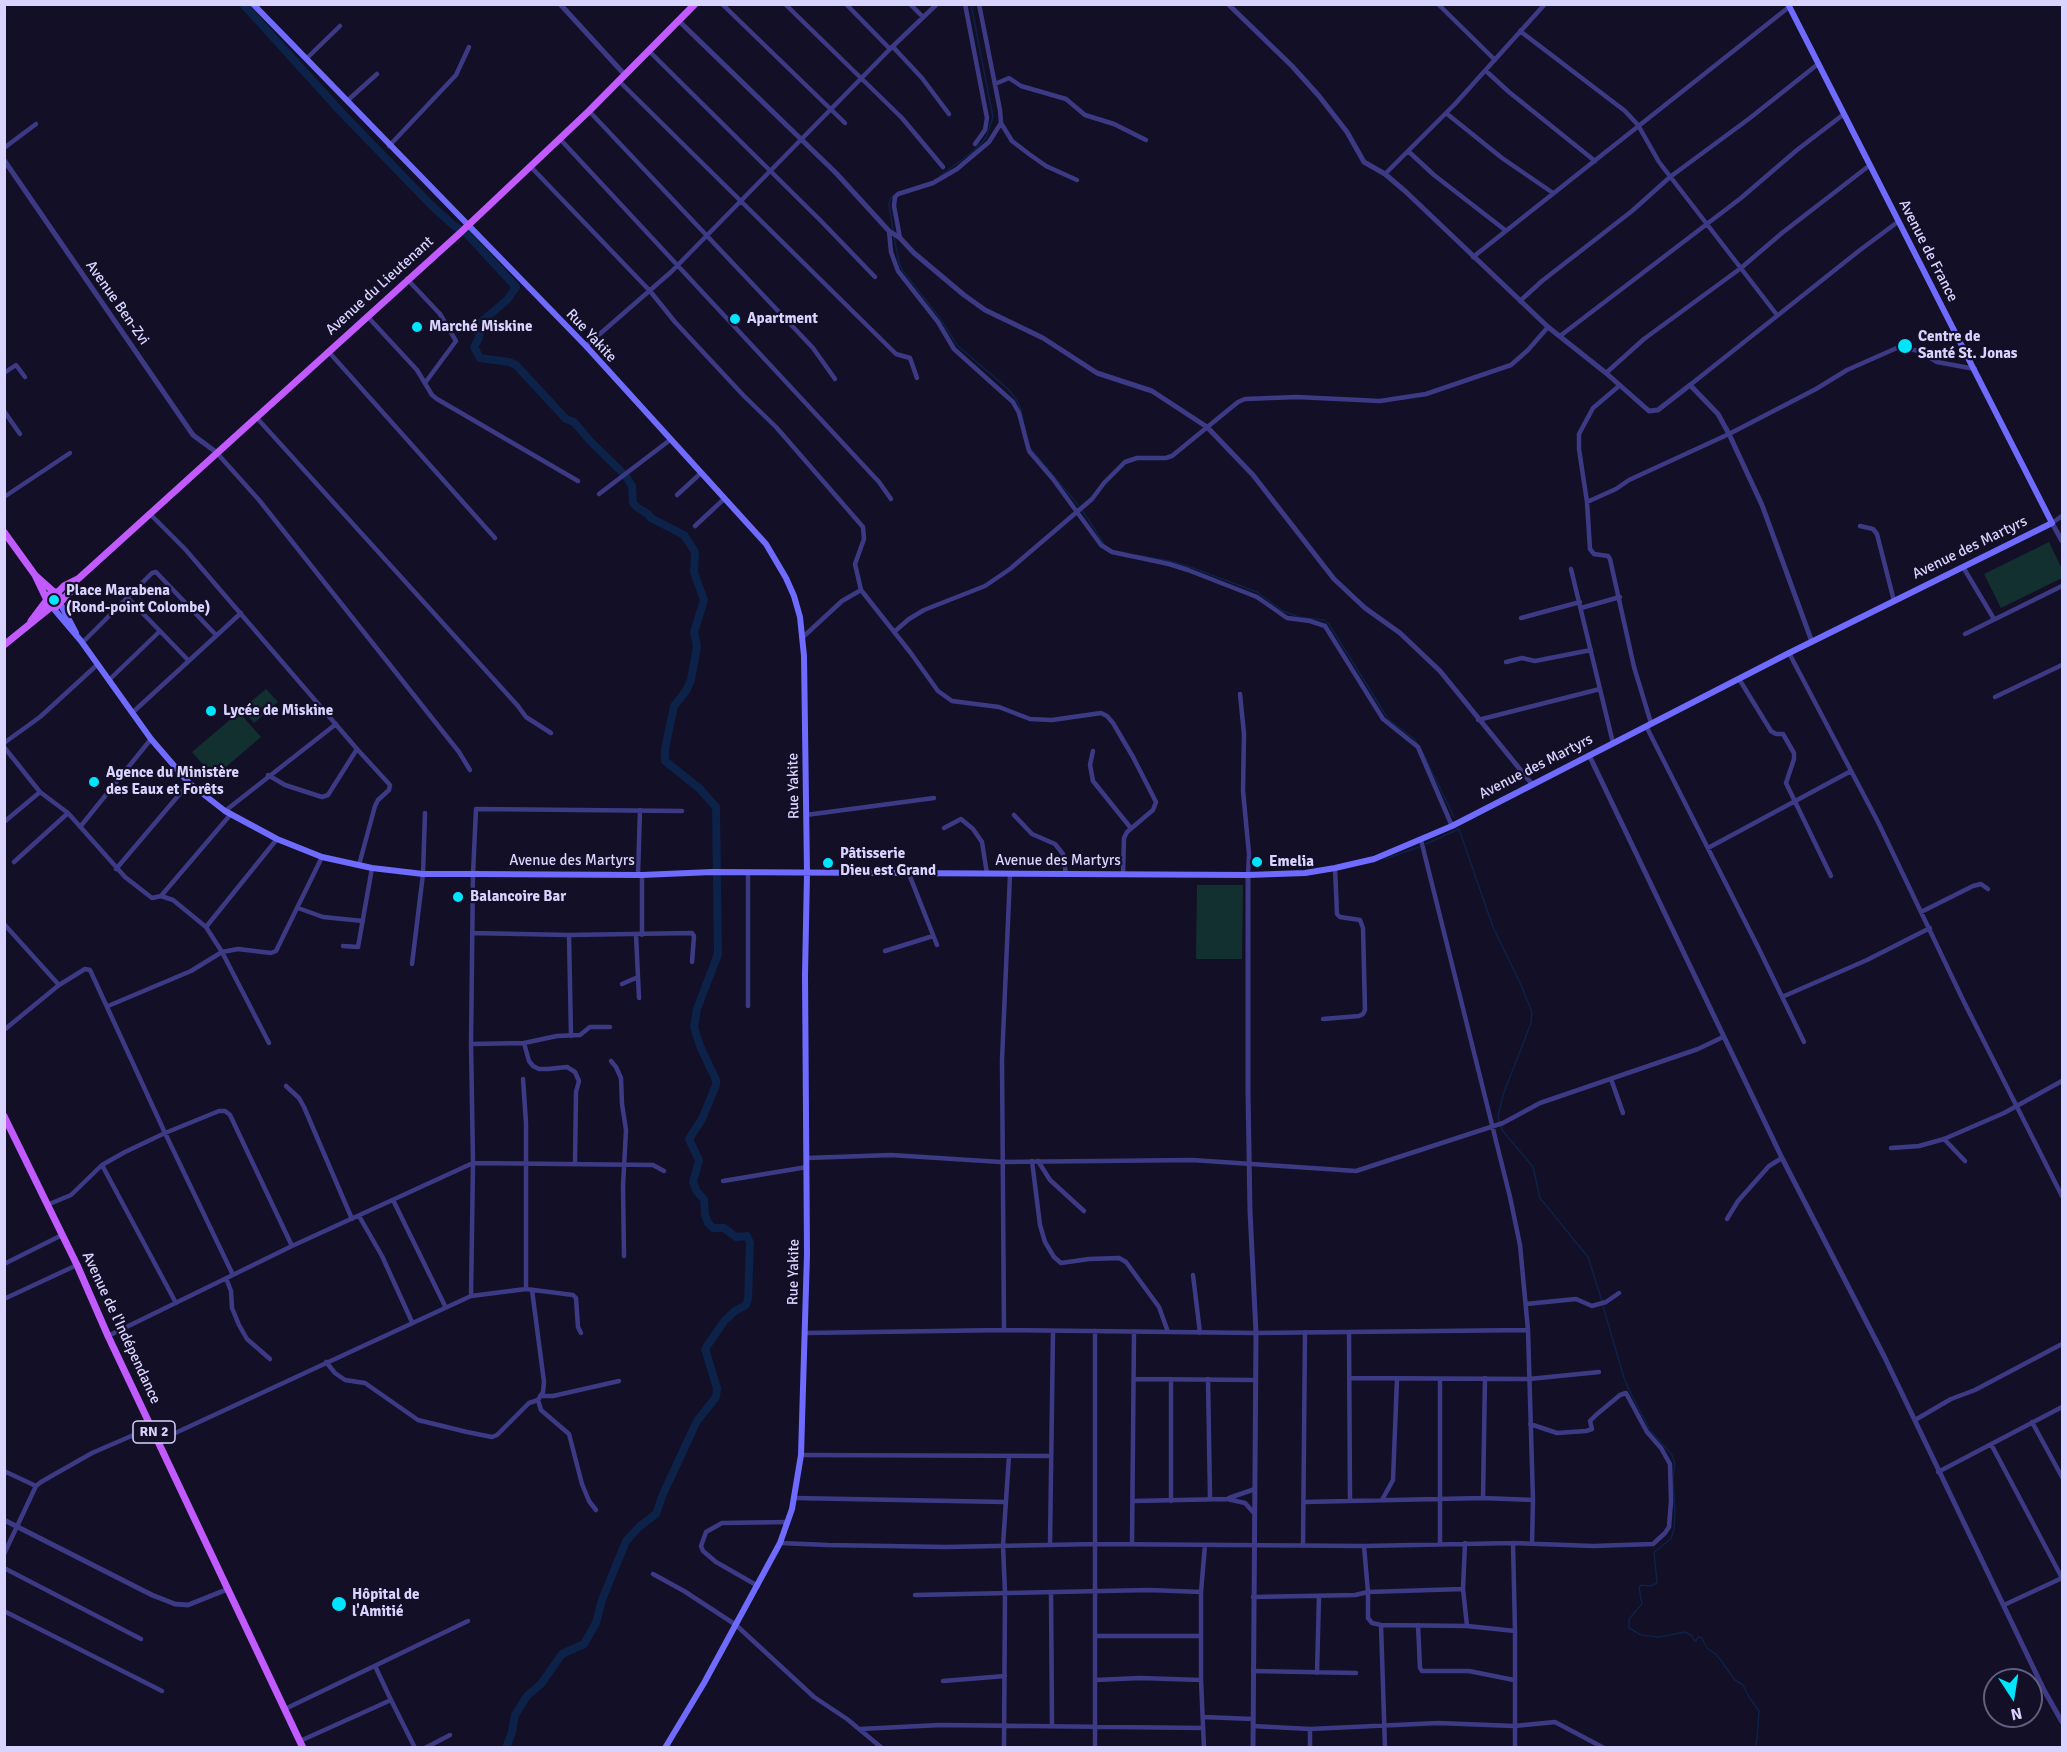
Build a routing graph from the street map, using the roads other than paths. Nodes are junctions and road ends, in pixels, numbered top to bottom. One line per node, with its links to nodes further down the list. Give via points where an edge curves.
1 (253, 4): 22 (main road, Rue Yakite)
2 (560, 4): 27 (street)
3 (695, 4): 16 (main road, Avenue du Lieutenant)
4 (722, 4): 32 (street)
5 (785, 4): 28 (street)
6 (846, 4): 20 (street)
7 (910, 4): 15 (street)
8 (937, 4): 15 (street)
9 (965, 4): 44 (street, via 987,118 986,130)
10 (979, 4): 30 (street)
11 (1228, 4): 54 (street, via 1319,96 1364,162)
12 (1438, 4): 23 (street)
13 (1545, 4): 18 (street)
14 (1789, 6): 24 (main road, Avenue de France); 40 (street)
15 (923, 17): 20 (street)
16 (679, 21): 21 (main road, Avenue du Lieutenant); 42 (street)
17 (340, 26): 22 (street)
18 (1520, 31): 23 (street); 40 (street)
19 (469, 47): 45 (street, via 456,75)
20 (891, 48): 28 (street); 35 (street, via 922,78)
21 (649, 51): 27 (main road, Avenue du Lieutenant); 53 (street)
22 (306, 59): 31 (main road, Rue Yakite)
23 (1495, 60): 25 (street)
24 (1818, 64): 36 (main road, Avenue de France); 55 (street)
25 (1486, 71): 34 (street); 49 (street)
26 (377, 74): 31 (street)
27 (625, 75): 29 (main road, Avenue du Lieutenant)
28 (861, 79): 32 (street); 52 (street, via 902,118)
29 (619, 81): 33 (main road, Avenue du Lieutenant); 58 (street)
30 (995, 84): 38 (street); 43 (street, via 1009,78 1021,86 1066,99 1085,116 1114,124)
31 (347, 101): 45 (main road, Rue Yakite)
32 (832, 109): 37 (street); 42 (street)
33 (589, 111): 41 (main road, Avenue du Lieutenant); 64 (street)
34 (1446, 113): 47 (street); 57 (street)
35 (949, 114)
36 (1844, 114): 50 (main road, Avenue de France); 60 (street)
37 (845, 123)
38 (1001, 123): 56 (street, via 1021,148 1046,166); 65 (street, via 989,142 950,174 895,197)
39 (36, 124): 46 (street)
40 (1638, 125): 49 (street); 55 (street)
41 (560, 139): 51 (main road, Avenue du Lieutenant); 67 (street)
42 (801, 140): 53 (street); 63 (street)
43 (1146, 140)
44 (975, 144)
45 (389, 146): 61 (main road, Rue Yakite)
46 (4, 148)
47 (1408, 152): 54 (street); 62 (street)
48 (4, 160): 95 (street, Avenue Ben-Zvi, via 193,435)
49 (1596, 161): 57 (street)
50 (1870, 165): 59 (main road, Avenue de France); 68 (street)
51 (530, 166): 61 (main road, Avenue du Lieutenant); 71 (street)
52 (943, 167)
53 (770, 171): 58 (street); 69 (street)
54 (1384, 174): 66 (street)
55 (1670, 177): 60 (street); 72 (street)
56 (1077, 180)
57 (1553, 193): 62 (street)
58 (741, 200): 64 (street); 83 (street, via 896,354 910,358)
59 (1899, 221): 73 (street); 79 (main road, Avenue de France)
60 (1707, 223): 68 (street); 76 (street)
61 (467, 225): 70 (main road, Avenue du Lieutenant); 77 (main road, Rue Yakite)
62 (1505, 230): 66 (street)
63 (889, 231): 65 (street); 104 (street, via 898,271 954,349 1013,402 1029,451)
64 (706, 235): 67 (street); 84 (street, via 813,348)
65 (899, 237): 90 (street, via 985,310 1043,338 1100,375 1152,391)
66 (1473, 257): 72 (street)
67 (678, 264): 71 (street); 102 (street)
68 (1742, 268): 73 (street); 81 (street, via 1644,339)
69 (875, 277)
70 (407, 279): 74 (main road, Avenue du Lieutenant); 85 (street, via 440,314 456,341)
71 (650, 291): 77 (street); 118 (street, via 863,527 864,539 855,564)
72 (1520, 301): 75 (street)
73 (1777, 315): 86 (street)
74 (367, 316): 78 (main road, Avenue du Lieutenant); 85 (street)
75 (1548, 327): 76 (street); 90 (street, via 1511,365 1428,393 1380,401 1245,399)
76 (1560, 336): 81 (street)
77 (586, 346): 93 (main road, Rue Yakite)
78 (328, 351): 89 (main road, Avenue du Lieutenant); 111 (street)
79 (1975, 369): 92 (street, via 1937,362 1918,351 1899,347 1847,370); 107 (main road, Avenue de France)
80 (4, 373): 82 (street, via 16,365)
81 (1606, 373): 87 (street)
82 (25, 377)
83 (917, 378)
84 (835, 379)
85 (425, 383): 97 (street, via 437,399)
86 (1690, 385): 87 (street, via 1654,411); 92 (street, via 1718,414)
87 (1619, 386): 103 (street, via 1594,406 1579,434)
88 (4, 411): 91 (street)
89 (256, 417): 95 (main road, Avenue du Lieutenant); 153 (street, via 526,717)
90 (1207, 426): 104 (street, via 1169,458 1125,462); 150 (street, via 1259,483 1334,579 1436,666)
91 (20, 434)
92 (1729, 434): 103 (street); 136 (street, via 1762,505)
93 (670, 440): 96 (main road, Rue Yakite); 98 (street)
94 (70, 453): 100 (street)
95 (216, 453): 105 (main road, Avenue du Lieutenant); 160 (street, via 259,500)
96 (701, 473): 99 (street); 101 (main road, Rue Yakite)
97 (578, 481)
98 (599, 494)
99 (676, 495)
100 (4, 496)
101 (724, 499): 108 (street); 134 (main road, Rue Yakite, via 777,560 794,596)
102 (891, 499)
103 (1587, 502): 120 (street, via 1590,549 1594,554 1609,557)
104 (1078, 511): 130 (street, via 1011,569 985,586 924,610); 177 (street, via 1101,545 1112,552 1188,570 1257,597 1287,618 1325,626 1385,721 1418,747)
105 (150, 514): 116 (main road, Avenue du Lieutenant); 126 (street)
106 (2062, 516): 107 (street)
107 (2052, 523): 112 (street, Avenue de France); 113 (main road, Avenue des Martyrs)
108 (695, 526)
109 (1860, 526): 122 (street, via 1877,534)
110 (4, 532): 115 (main road, Avenue des Martyrs)
111 (495, 538)
112 (2062, 541)
113 (1963, 567): 122 (main road, Avenue des Martyrs); 128 (street)
114 (1571, 569): 125 (street)
115 (35, 575): 119 (main road, Avenue des Martyrs); 124 (main road, Avenue des Martyrs)
116 (76, 580): 119 (main road, Avenue du Lieutenant); 123 (main road, Avenue du Lieutenant)
117 (2062, 586): 128 (street)
118 (861, 590): 130 (street); 134 (street, via 842,601)
119 (56, 593): 123 (main road); 124 (main road, Avenue du Lieutenant, via 51,593)
120 (1620, 597): 125 (street); 152 (street)
121 (128, 598): 129 (street); 132 (street, via 152,573 159,573); 135 (street)
122 (1894, 601): 136 (main road, Avenue des Martyrs)
123 (61, 602): 124 (main road, Avenue du Lieutenant); 133 (main road, Avenue des Martyrs)
124 (49, 603): 133 (main road, Avenue des Martyrs); 137 (main road, via 40,618)
125 (1581, 605): 127 (street); 138 (street)
126 (241, 613): 132 (street); 151 (street)
127 (1521, 618)
128 (1994, 619): 131 (street)
129 (160, 631): 140 (street); 145 (street)
130 (894, 632): 178 (street, via 947,699 999,707 1040,721 1092,713 1107,716 1156,802 1153,810)
131 (1965, 634)
132 (216, 635): 140 (street)
133 (78, 636): 135 (main road, Avenue des Martyrs)
134 (803, 637): 173 (main road, Rue Yakite)
135 (83, 642): 142 (main road, Avenue des Martyrs)
136 (1812, 642): 139 (main road, Avenue des Martyrs)
137 (4, 645)
138 (1591, 650): 141 (street, via 1535,662 1521,658); 146 (street)
139 (1788, 653): 144 (main road, Avenue des Martyrs); 161 (street)
140 (188, 660): 149 (street)
141 (1506, 662)
142 (98, 664): 145 (main road, Avenue des Martyrs); 156 (street)
143 (2062, 665): 148 (street)
144 (1739, 679): 152 (main road, Avenue des Martyrs); 167 (street, via 1771,731 1783,734 1794,753 1785,780)
145 (109, 680): 149 (main road, Avenue des Martyrs)
146 (1600, 689): 150 (street); 155 (street)
147 (1240, 694): 199 (street)
148 (1995, 697)
149 (132, 713): 154 (main road, Avenue des Martyrs)
150 (1478, 720): 164 (street)
151 (336, 724): 157 (street); 162 (street)
152 (1648, 724): 155 (main road, Avenue des Martyrs); 182 (street)
153 (551, 733)
154 (150, 739): 163 (main road, Avenue des Martyrs); 176 (street)
155 (1613, 743): 159 (main road, Avenue des Martyrs)
156 (4, 745): 165 (street)
157 (357, 749): 162 (street, via 322,797); 185 (street, via 391,787 375,806)
158 (1093, 751): 178 (street, via 1089,765 1093,782)
159 (1589, 755): 164 (main road, Avenue des Martyrs); 230 (street)
160 (470, 770)
161 (1851, 771): 167 (street); 204 (street)
162 (268, 775): 170 (street)
163 (189, 783): 170 (main road, Avenue des Martyrs); 188 (street)
164 (1532, 784): 177 (main road, Avenue des Martyrs)
165 (40, 792): 171 (street); 175 (street)
166 (934, 798): 173 (street)
167 (1794, 802): 182 (street); 200 (street)
168 (640, 810): 169 (street); 192 (street, via 476,809); 197 (street)
169 (682, 811)
170 (228, 812): 180 (main road, Avenue des Martyrs); 202 (street)
171 (68, 813): 176 (street); 184 (street)
172 (425, 813): 191 (street)
173 (806, 815): 190 (main road, Rue Yakite)
174 (1014, 815): 195 (street, via 1032,834 1055,844 1063,854)
175 (4, 822)
176 (80, 826): 188 (street)
177 (1452, 826): 181 (main road, Avenue des Martyrs)
178 (1130, 827): 196 (street, via 1124,838)
179 (944, 828): 194 (street, via 961,819 973,829 982,842)
180 (277, 839): 183 (main road, Avenue des Martyrs); 207 (street)
181 (1421, 840): 187 (main road, Avenue des Martyrs); 243 (street)
182 (1708, 848): 222 (street)
183 (322, 857): 185 (main road, Avenue des Martyrs); 203 (street)
184 (14, 862)
185 (359, 866): 186 (main road, Avenue des Martyrs)
186 (372, 868): 191 (main road, Avenue des Martyrs); 205 (street)
187 (1335, 868): 199 (main road, Avenue des Martyrs); 226 (street, via 1337,914 1360,921 1363,928 1365,1010 1359,1016)
188 (116, 869): 202 (street, via 152,898)
189 (748, 873): 190 (main road, Avenue des Martyrs); 197 (main road, Avenue des Martyrs); 225 (street)
190 (807, 873): 193 (main road, Avenue des Martyrs); 247 (main road, Rue Yakite)
191 (423, 874): 192 (main road, Avenue des Martyrs); 218 (street)
192 (472, 874): 197 (main road, Avenue des Martyrs); 209 (street)
193 (909, 874): 194 (main road, Avenue des Martyrs); 212 (street)
194 (987, 874): 198 (main road, Avenue des Martyrs)
195 (1066, 874): 196 (main road, Avenue des Martyrs); 198 (main road, Avenue des Martyrs)
196 (1123, 874): 199 (main road, Avenue des Martyrs)
197 (640, 875): 211 (street)
198 (1010, 875): 251 (street)
199 (1248, 875): 254 (street)
200 (1831, 876)
201 (1988, 889): 204 (street, via 1980,884 1973,886)
202 (161, 896): 207 (street, via 173,900)
203 (298, 908): 205 (street, via 323,917); 216 (street, via 276,951)
204 (1921, 912): 208 (street)
205 (363, 921): 214 (street, via 358,947)
206 (4, 924): 221 (street)
207 (206, 927): 216 (street)
208 (1930, 928): 222 (street); 240 (street)
209 (472, 933): 210 (street); 234 (street)
210 (569, 935): 211 (street); 229 (street)
211 (639, 935): 217 (street, via 692,933); 219 (street)
212 (933, 936): 213 (street); 215 (street)
213 (937, 945)
214 (343, 946)
215 (885, 951)
216 (222, 952): 224 (street, via 191,971); 232 (street)
217 (692, 962)
218 (412, 964)
219 (638, 977): 220 (street); 223 (street)
220 (622, 984)
221 (59, 985): 224 (street, via 85,969 90,970); 228 (street)
222 (1782, 997): 231 (street)
223 (639, 998)
224 (108, 1005): 244 (street)
225 (748, 1006)
226 (1323, 1018)
227 (610, 1027): 229 (street, via 589,1027 583,1034)
228 (4, 1030)
229 (571, 1036): 233 (street)
230 (1723, 1037): 237 (street); 248 (street)
231 (1804, 1042)
232 (269, 1043)
233 (524, 1043): 234 (street); 255 (street, via 533,1066 567,1067 576,1072 579,1081)
234 (471, 1044): 252 (street)
235 (611, 1061): 256 (street, via 621,1077 626,1130)
236 (523, 1079): 253 (street)
237 (1611, 1079): 241 (street); 243 (street, via 1540,1103)
238 (2062, 1081): 240 (street)
239 (286, 1086): 266 (street, via 304,1107)
240 (2016, 1106): 245 (street); 261 (street)
241 (1623, 1113)
242 (4, 1116): 263 (main road, Avenue de l'Indépendance / RN 2)
243 (1494, 1126): 254 (street, via 1356,1171); 281 (street, via 1520,1245)
244 (165, 1133): 257 (street); 269 (street, via 219,1111 230,1114); 273 (street)
245 (1944, 1139): 246 (street); 250 (street)
246 (1892, 1148)
247 (807, 1158): 251 (street, via 891,1155); 258 (main road, Rue Yakite)
248 (1782, 1158): 267 (street, via 1769,1166 1738,1200); 313 (street)
249 (1035, 1161): 251 (street); 254 (street); 264 (street); 289 (street, via 1040,1225 1054,1257 1061,1263 1089,1258 1119,1258 1126,1262 1159,1307)
250 (1965, 1161)
251 (1001, 1162): 284 (street)
252 (473, 1163): 253 (street); 262 (street); 278 (street)
253 (526, 1163): 255 (street); 276 (street)
254 (1251, 1163): 295 (street)
255 (575, 1164): 256 (street)
256 (624, 1164): 259 (street, via 653,1165); 270 (street)
257 (102, 1165): 263 (street, via 77,1191); 280 (street)
258 (807, 1167): 260 (street); 294 (main road, Rue Yakite)
259 (664, 1172)
260 (723, 1181)
261 (2062, 1196)
262 (393, 1200): 265 (street); 282 (street)
263 (48, 1205): 268 (main road, Avenue de l'Indépendance / RN 2)
264 (1084, 1211)
265 (359, 1216): 266 (street); 283 (street)
266 (352, 1219): 269 (street)
267 (1727, 1219)
268 (62, 1235): 271 (street); 272 (main road, Avenue de l'Indépendance / RN 2)
269 (292, 1246): 273 (street)
270 (624, 1256)
271 (4, 1264)
272 (77, 1265): 279 (street); 296 (main road, Avenue de l'Indépendance / RN 2)
273 (233, 1275): 275 (street)
274 (1193, 1275): 290 (street)
275 (226, 1278): 280 (street); 298 (street, via 239,1326 247,1339)
276 (529, 1289): 278 (street); 293 (street, via 573,1295); 311 (street, via 544,1382)
277 (1619, 1293): 281 (street, via 1592,1306 1576,1299)
278 (471, 1296): 282 (street)
279 (4, 1299)
280 (176, 1303): 296 (street)
281 (1526, 1305): 285 (street)
282 (445, 1306): 283 (street)
283 (412, 1322): 299 (street)
284 (1004, 1330): 286 (street); 294 (street)
285 (1528, 1330): 292 (street); 308 (street)
286 (1053, 1331): 287 (street); 321 (street)
287 (1095, 1331): 288 (street); 348 (street)
288 (1134, 1332): 289 (street); 301 (street)
289 (1168, 1332): 290 (street)
290 (1200, 1332): 295 (street)
291 (1305, 1332): 292 (street); 295 (street); 338 (street)
292 (1349, 1332): 302 (street)
293 (581, 1333)
294 (806, 1333): 319 (main road, Rue Yakite)
295 (1256, 1333): 309 (street)
296 (108, 1336): 316 (main road, Avenue de l'Indépendance / RN 2)
297 (2062, 1344): 313 (street)
298 (270, 1359)
299 (326, 1362): 311 (street, via 345,1380 365,1383 418,1420 492,1437); 317 (street)
300 (1599, 1372): 308 (street)
301 (1134, 1378): 304 (street); 334 (street)
302 (1351, 1378): 306 (street); 336 (street)
303 (1485, 1378): 307 (street); 308 (street); 329 (street)
304 (1171, 1379): 305 (street); 335 (street)
305 (1208, 1379): 309 (street); 328 (street)
306 (1396, 1379): 307 (street); 332 (street, via 1393,1480)
307 (1440, 1379): 331 (street)
308 (1529, 1379): 315 (street)
309 (1255, 1380): 326 (street)
310 (619, 1381): 311 (street)
311 (539, 1398): 339 (street, via 541,1410 569,1434 582,1484)
312 (2062, 1407): 314 (street)
313 (1915, 1420): 323 (street)
314 (2032, 1422): 318 (street); 324 (street)
315 (1530, 1424): 333 (street); 351 (street, via 1557,1433 1586,1431 1592,1429 1590,1422 1596,1415 1626,1393 1669,1462 1671,1501 1669,1527 1653,1544)
316 (152, 1427): 317 (main road, Avenue de l'Indépendance / RN 2); 325 (street, via 84,1458)
317 (158, 1442): 363 (main road, Avenue de l'Indépendance / RN 2)
318 (1991, 1444): 323 (street); 360 (street)
319 (801, 1455): 320 (street); 327 (main road, Rue Yakite)
320 (1009, 1455): 321 (street); 337 (street)
321 (1051, 1456): 347 (street)
322 (4, 1471): 325 (street)
323 (1938, 1472): 372 (street)
324 (2062, 1477)
325 (36, 1486): 343 (street)
326 (1255, 1489): 330 (street); 340 (street)
327 (794, 1498): 337 (street); 342 (main road, Rue Yakite)
328 (1210, 1498): 330 (street); 335 (street)
329 (1483, 1498): 331 (street); 333 (street)
330 (1227, 1499): 340 (street, via 1245,1503)
331 (1441, 1499): 332 (street); 350 (street)
332 (1382, 1500): 336 (street)
333 (1533, 1500): 351 (street)
334 (1132, 1501): 335 (street); 349 (street)
335 (1170, 1501)
336 (1350, 1501): 338 (street)
337 (1005, 1502): 352 (street)
338 (1304, 1502): 355 (street)
339 (596, 1510)
340 (1254, 1513): 354 (street)
341 (4, 1520): 343 (street)
342 (788, 1522): 344 (main road, Rue Yakite); 361 (street, via 722,1523 706,1532 703,1551)
343 (18, 1527): 357 (street); 363 (street, via 176,1604 188,1605)
344 (780, 1543): 352 (street); 361 (main road, Rue Yakite)
345 (1465, 1543): 346 (street); 350 (street); 362 (street)
346 (1514, 1543): 351 (street); 379 (street)
347 (1050, 1544): 348 (street); 352 (street)
348 (1096, 1544): 349 (street); 365 (street)
349 (1132, 1544): 353 (street)
350 (1440, 1544): 356 (street)
351 (1532, 1544)
352 (1003, 1545): 368 (street)
353 (1205, 1545): 354 (street); 366 (street)
354 (1253, 1546): 355 (street); 371 (street)
355 (1303, 1546): 356 (street)
356 (1364, 1546): 367 (street)
357 (4, 1554)
358 (4, 1568): 382 (street)
359 (653, 1574): 375 (street)
360 (2062, 1578): 372 (street)
361 (758, 1586): 375 (main road, Rue Yakite)
362 (1463, 1588): 367 (street); 378 (street)
363 (228, 1589): 394 (main road, Avenue de l'Indépendance / RN 2)
364 (1051, 1592): 365 (street); 368 (street); 399 (street)
365 (1096, 1592): 366 (street); 380 (street)
366 (1202, 1592): 381 (street)
367 (1368, 1592): 370 (street); 376 (street, via 1368,1618)
368 (1005, 1593): 369 (street); 387 (street)
369 (915, 1595)
370 (1319, 1596): 371 (street); 385 (street)
371 (1253, 1598): 384 (street)
372 (2004, 1605): 397 (street)
373 (4, 1611): 392 (street)
374 (468, 1621): 383 (street)
375 (736, 1625): 405 (street, via 814,1697); 411 (main road, Rue Yakite)
376 (1381, 1625): 377 (street); 401 (street)
377 (1418, 1625): 378 (street); 390 (street, via 1422,1671 1469,1671)
378 (1467, 1626): 379 (street)
379 (1515, 1631): 390 (street)
380 (1095, 1636): 381 (street); 388 (street)
381 (1201, 1636): 389 (street)
382 (141, 1639)
383 (375, 1666): 393 (street); 394 (street)
384 (1253, 1671): 385 (street); 396 (street)
385 (1317, 1673): 386 (street)
386 (1356, 1673)
387 (1005, 1677): 391 (street); 398 (street)
388 (1096, 1680): 389 (street); 403 (street)
389 (1201, 1680): 395 (street)
390 (1514, 1680): 402 (street)
391 (943, 1681)
392 (162, 1691)
393 (391, 1700): 408 (street); 409 (street)
394 (285, 1709): 408 (main road, Avenue de l'Indépendance / RN 2)
395 (1203, 1717): 396 (street); 404 (street)
396 (1253, 1719): 400 (street)
397 (2062, 1722)
398 (1004, 1725): 399 (street); 405 (street); 413 (street)
399 (1052, 1725): 403 (street)
400 (1253, 1726): 406 (street); 416 (street)
401 (1386, 1726): 402 (street); 406 (street); 418 (street)
402 (1514, 1726): 419 (street); 420 (street, via 1558,1722)
403 (1096, 1727): 404 (street); 414 (street)
404 (1203, 1728): 415 (street)
405 (860, 1729): 412 (street)
406 (1310, 1729): 417 (street)
407 (450, 1735): 410 (street)
408 (302, 1744)
409 (415, 1748)
410 (425, 1748)
411 (665, 1748)
412 (882, 1748)
413 (1004, 1748)
414 (1095, 1748)
415 (1204, 1748)
416 (1253, 1748)
417 (1310, 1748)
418 (1385, 1748)
419 (1515, 1748)
420 (1604, 1748)

